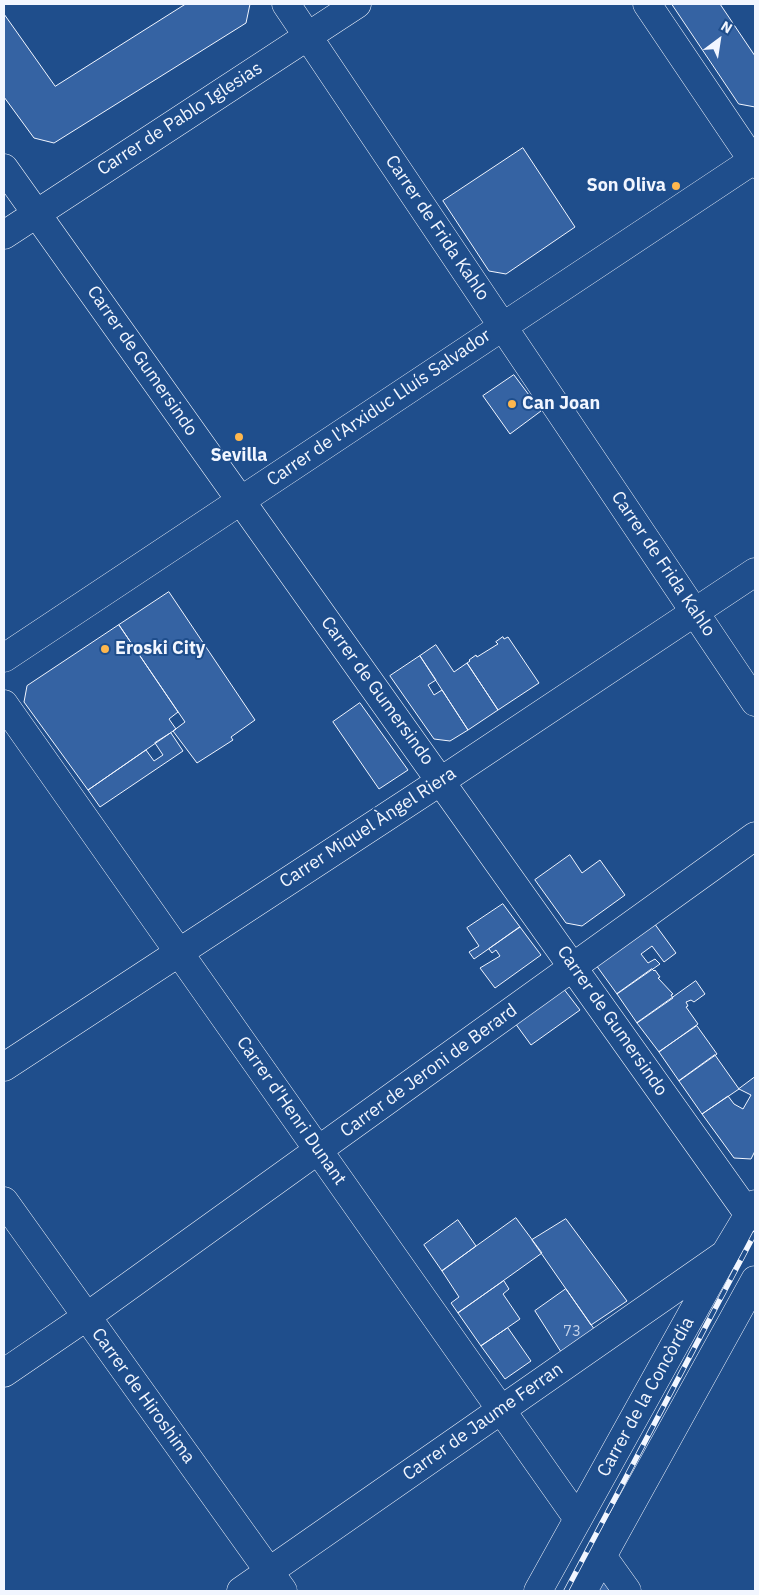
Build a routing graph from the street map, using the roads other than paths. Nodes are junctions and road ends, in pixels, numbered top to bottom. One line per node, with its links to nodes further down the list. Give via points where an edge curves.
1 (286, 4): 4 (street, Carrer de Frida Kahlo)
2 (358, 4): 4 (street, Carrer de Pablo Iglesias)
3 (647, 4): 5 (street)
4 (307, 36): 7 (street, Carrer de Pablo Iglesias); 9 (street, Carrer de Frida Kahlo)
5 (755, 161): 9 (street, Carrer de l'Arxiduc Lluís Salvador)
6 (4, 168): 7 (street, Carrer de Gumersindo)
7 (36, 214): 8 (street, Carrer de Pablo Iglesias); 10 (street, Carrer de Gumersindo)
8 (4, 235)
9 (503, 326): 10 (street, Carrer de l'Arxiduc Lluís Salvador); 12 (street, Carrer de Frida Kahlo)
10 (241, 500): 13 (street, Carrer de l'Arxiduc Lluís Salvador); 16 (street, Carrer de Gumersindo)
11 (755, 572): 12 (street, Carrer Miquel Àngel Riera)
12 (695, 612): 14 (street, Carrer de Frida Kahlo); 16 (street, Carrer Miquel Àngel Riera)
13 (4, 658)
14 (755, 702)
15 (4, 704): 18 (street, Carrer d'Henri Dunant)
16 (440, 780): 18 (street, Carrer Miquel Àngel Riera); 19 (street, Carrer de Gumersindo)
17 (755, 836): 19 (street, Carrer de Jeroni de Berard)
18 (178, 952): 20 (street, Carrer Miquel Àngel Riera); 21 (street, Carrer d'Henri Dunant)
19 (573, 967): 21 (street, Carrer de Jeroni de Berard); 23 (street, Carrer de Gumersindo)
20 (4, 1067)
21 (318, 1150): 26 (street, Carrer de Jeroni de Berard); 28 (street, Carrer d'Henri Dunant)
22 (4, 1201): 26 (street, Carrer de Hiroshima)
23 (752, 1210): 24 (street, Carrer de la Concòrdia)
24 (725, 1254): 28 (street, Carrer de Jaume Ferran); 29 (street, Carrer de la Concòrdia)
25 (755, 1280): 30 (street)
26 (86, 1317): 27 (street, Carrer de Jeroni de Berard); 31 (street, Carrer de Hiroshima)
27 (4, 1374)
28 (501, 1410): 29 (street, Carrer d'Henri Dunant); 31 (street, Carrer de Jaume Ferran)
29 (578, 1519): 33 (street, Carrer de la Concòrdia)
30 (602, 1556): 34 (street); 35 (street)
31 (276, 1581): 32 (street, Carrer de Jaume Ferran)
32 (241, 1591)
33 (538, 1591)
34 (583, 1591)
35 (627, 1591)

